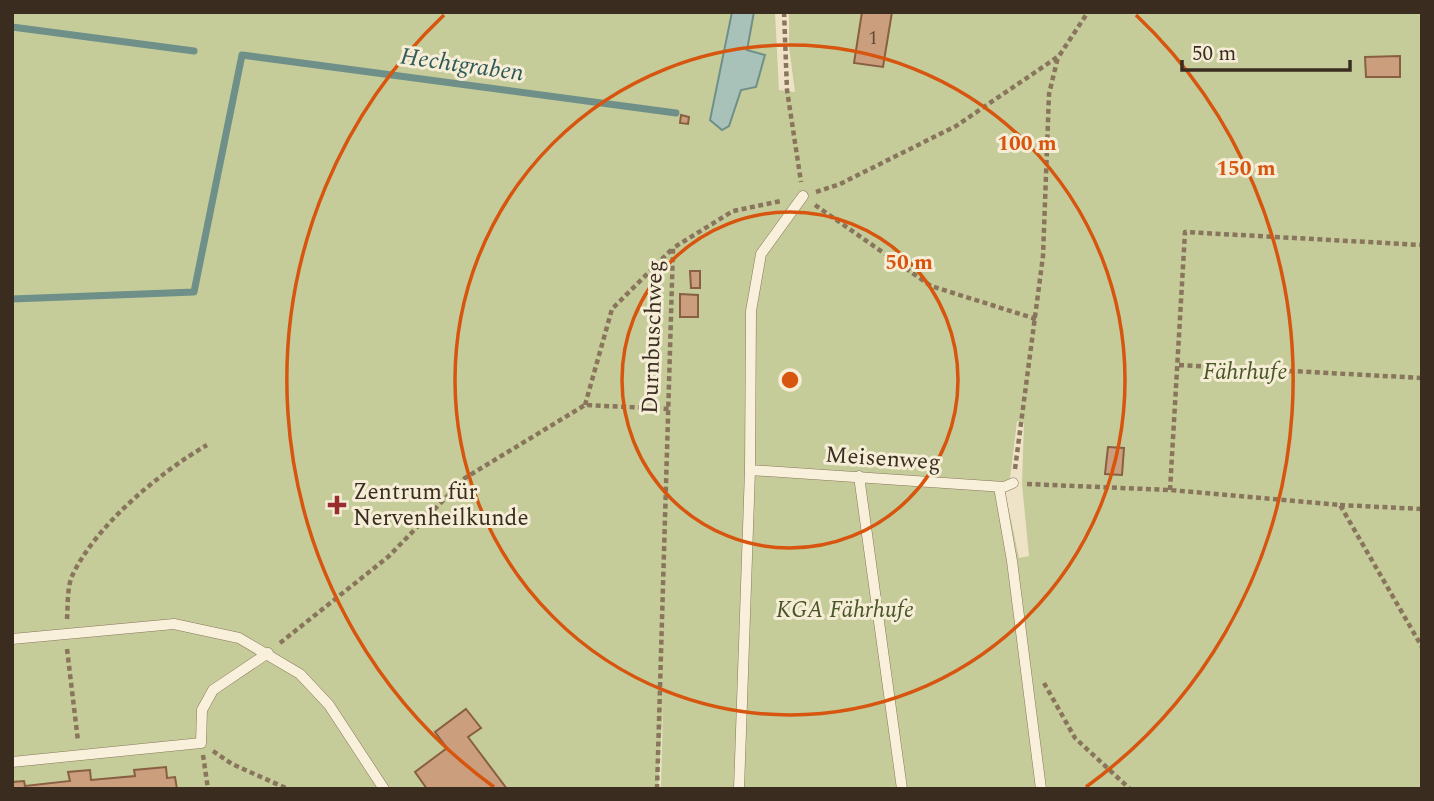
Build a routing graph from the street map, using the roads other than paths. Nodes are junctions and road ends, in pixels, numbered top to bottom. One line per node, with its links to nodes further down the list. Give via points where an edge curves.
1 (803, 196): 2 (lane, via 761,254 751,311)
2 (750, 470): 3 (lane, Meisenweg); 10 (lane)
3 (859, 476): 5 (lane, Meisenweg); 11 (lane)
4 (1013, 483): 5 (lane, Meisenweg)
5 (999, 487): 12 (lane)
6 (12, 639): 7 (lane, via 174,624 239,638)
7 (268, 653): 8 (lane, via 212,690 202,710 201,743); 9 (lane, via 300,674 329,705)
8 (12, 762)
9 (384, 789)
10 (739, 789)
11 (902, 789)
12 (1041, 789)

